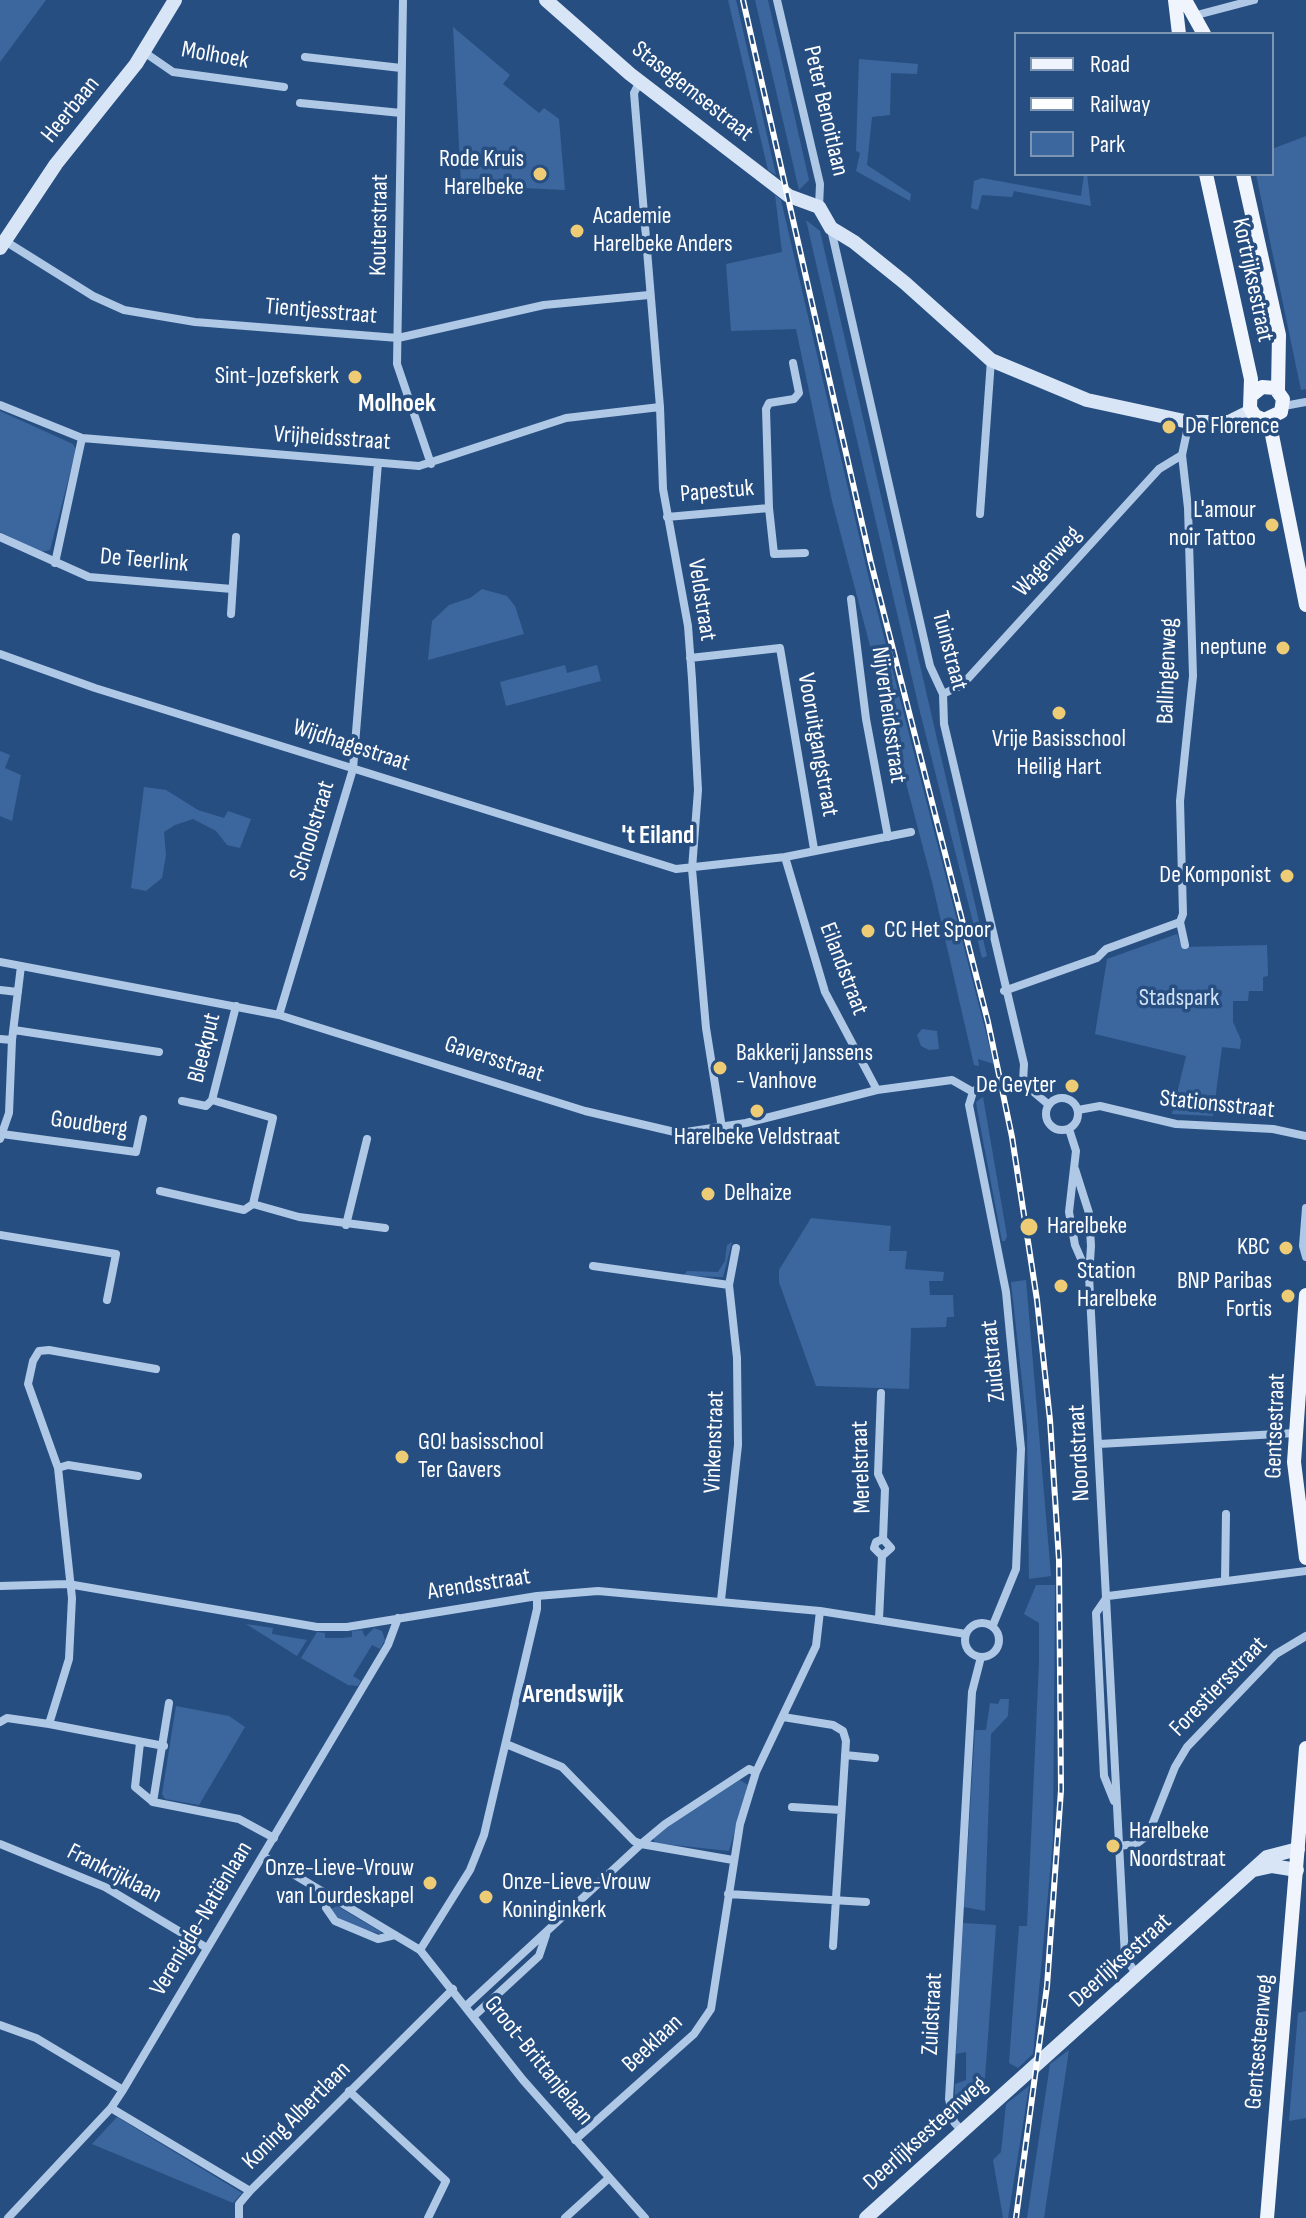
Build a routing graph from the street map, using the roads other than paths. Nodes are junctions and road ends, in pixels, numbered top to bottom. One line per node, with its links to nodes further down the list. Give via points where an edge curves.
1 (175, 0): 11 (street, Heerbaan)
2 (403, 0): 13 (street, Kouterstraat)
3 (546, 0): 14 (street, Stasegemsestraat)
4 (777, 0): 20 (street, Peter Benoitlaan, via 820,184)
5 (1175, 0): 9 (main road)
6 (1185, 0): 8 (main road)
7 (1254, 0): 8 (street)
8 (1193, 16): 9 (main road); 10 (main road)
9 (1178, 27)
10 (1203, 32)
11 (144, 52): 15 (street, Molhoek, via 173,72); 22 (street, Heerbaan, via 56,164)
12 (305, 57): 13 (street)
13 (401, 68): 17 (street, Kouterstraat)
14 (641, 80): 20 (street, Stasegemsestraat, via 789,196); 23 (street, Veldstraat, via 634,93)
15 (284, 87)
16 (300, 103): 17 (street)
17 (401, 113): 24 (street, Kouterstraat)
18 (1206, 176): 28 (main road, Kortrijksestraat)
19 (1243, 176): 27 (main road, Kortrijksestraat, via 1279,335)
20 (819, 207): 21 (street, Peter Benoitlaan)
21 (831, 228): 25 (street, via 865,250); 53 (street, Tuinstraat, via 930,666)
22 (2, 244): 24 (street, Tientjesstraat, via 124,310 195,322)
23 (649, 295): 24 (street, Tientjesstraat, via 544,305); 32 (street, Veldstraat)
24 (398, 338): 39 (street, Kouterstraat, via 397,364)
25 (991, 360): 35 (street, via 1087,400); 41 (street)
26 (793, 363): 40 (street, Papestuk, via 799,393 794,399 769,403 766,409)
27 (1278, 390): 28 (main road, via 1262,387); 31 (main road)
28 (1252, 395): 33 (main road)
29 (1306, 402): 31 (street)
30 (0, 405): 36 (street, Vrijheidsstraat)
31 (1284, 406): 34 (main road)
32 (660, 407): 39 (street, Vrijheidsstraat, via 566,418); 42 (street, Veldstraat)
33 (1251, 411): 34 (main road); 35 (street, via 1229,422)
34 (1269, 420): 49 (main road)
35 (1189, 422): 37 (street, Ballingenweg)
36 (82, 438): 38 (street, Vrijheidsstraat); 46 (street)
37 (1182, 455): 53 (street, Wagenweg, via 1159,469 962,685); 60 (street, Ballingenweg, via 1193,676 1180,801)
38 (378, 463): 39 (street, Vrijheidsstraat); 54 (street, Schoolstraat)
39 (431, 464)
40 (769, 508): 42 (street, Papestuk); 45 (street, Papestuk, via 774,554)
41 (980, 514)
42 (667, 517): 52 (street, Veldstraat)
43 (0, 537): 46 (street, De Teerlink)
44 (236, 537): 47 (street)
45 (805, 553)
46 (55, 563): 47 (street, De Teerlink, via 96,578)
47 (232, 589): 50 (street)
48 (851, 599): 56 (street, Nijverheidsstraat)
49 (1306, 605)
50 (231, 614)
51 (0, 654): 54 (street, Wijdhagestraat)
52 (690, 658): 57 (street, Vooruitgangstraat, via 780,648); 59 (street, Veldstraat, via 698,790)
53 (943, 694): 65 (street, Tuinstraat, via 944,724)
54 (353, 769): 59 (street, Wijdhagestraat, via 676,869); 68 (street, Schoolstraat)
55 (911, 832): 56 (street)
56 (888, 837): 57 (street)
57 (814, 849): 58 (street)
58 (785, 857): 59 (street); 74 (street, Eilandstraat, via 825,992)
59 (692, 869): 81 (street, Veldstraat, via 706,1028)
60 (1180, 922): 61 (street, Ballingenweg); 65 (street)
61 (1185, 945)
62 (0, 962): 63 (street, Gaversstraat)
63 (21, 966): 66 (street, Goudberg); 67 (street, Gaversstraat)
64 (0, 990): 66 (street)
65 (1004, 991): 73 (street, Tuinstraat, via 1024,1064)
66 (18, 992): 69 (street, Goudberg)
67 (236, 1006): 68 (street, Gaversstraat); 76 (street, Bleekput)
68 (279, 1015): 81 (street, Gaversstraat, via 585,1111 679,1133)
69 (14, 1030): 71 (street, Goudberg); 72 (street)
70 (0, 1039): 71 (street)
71 (12, 1040): 83 (street, Goudberg, via 11,1096)
72 (159, 1052)
73 (1023, 1083): 75 (street); 78 (street)
74 (877, 1090): 75 (street, Gaversstraat, via 952,1080); 81 (street, Gaversstraat)
75 (973, 1092): 120 (street, Zuidstraat, via 969,1105 1006,1292 1021,1449 1016,1569)
76 (212, 1100): 77 (street, Bleekput, via 206,1106); 88 (street, Bleekput, via 273,1118)
77 (182, 1101)
78 (1049, 1105): 79 (street, Stationsstraat, via 1065,1098); 82 (street, via 1049,1123)
79 (1078, 1110): 82 (street); 84 (street, Stationsstraat, via 1100,1106 1176,1124)
80 (143, 1119): 83 (street, Goudberg, via 136,1152)
81 (722, 1128)
82 (1069, 1129): 86 (street)
83 (1, 1136)
84 (1306, 1136)
85 (367, 1139): 90 (street)
86 (1075, 1169): 96 (street, via 1089,1213); 96 (street, via 1069,1212 1075,1245)
87 (160, 1191): 88 (street, via 244,1210)
88 (253, 1204): 90 (street)
89 (1306, 1208): 94 (street)
90 (346, 1225): 91 (street)
91 (385, 1228)
92 (0, 1235): 99 (street, via 116,1254)
93 (736, 1248): 97 (street, Vinkenstraat)
94 (1306, 1257)
95 (593, 1266): 97 (street)
96 (1089, 1276): 104 (street, Noordstraat)
97 (729, 1285): 116 (street, Vinkenstraat, via 738,1445)
98 (1306, 1295): 100 (main road, Gentsestraat)
99 (107, 1300)
100 (1304, 1336): 103 (main road, Gentsestraat)
101 (156, 1369): 105 (street, via 39,1351 28,1384)
102 (881, 1393): 119 (street, Merelstraat, via 878,1474 885,1489 883,1539 874,1548 882,1556)
103 (1295, 1433): 104 (street); 107 (main road, Gentsestraat)
104 (1099, 1444): 115 (street, Noordstraat)
105 (58, 1468): 106 (street); 112 (street)
106 (138, 1476)
107 (1302, 1500): 109 (main road, Gentsestraat)
108 (1226, 1514): 111 (street)
109 (1306, 1558)
110 (1306, 1571): 111 (street)
111 (1225, 1581): 115 (street)
112 (68, 1584): 113 (street, Arendsstraat); 118 (street, Arendsstraat, via 317,1627); 127 (street, via 69,1659)
113 (0, 1586)
114 (537, 1596): 116 (street, Arendsstraat, via 598,1591); 118 (street, Arendsstraat); 129 (street)
115 (1108, 1596): 141 (street, Noordstraat, via 1096,1613 1104,1776 1118,1810)
116 (721, 1600): 117 (street, Arendsstraat)
117 (820, 1611): 119 (street, Arendsstraat); 125 (street, Beeklaan, via 816,1646)
118 (398, 1618): 138 (street, Verenigde-Natiënlaan, via 388,1645)
119 (879, 1619): 121 (street, Arendsstraat)
120 (993, 1625): 121 (street, via 977,1623); 123 (street, Zuidstraat, via 1000,1637 998,1647)
121 (966, 1634): 123 (street, via 969,1651)
122 (1306, 1636): 141 (street, Forestiersstraat, via 1276,1654 1187,1747 1148,1835 1136,1844)
123 (981, 1657): 165 (street, Zuidstraat, via 972,1692 950,2084 954,2122)
124 (169, 1703): 130 (street)
125 (783, 1717): 132 (street, via 843,1731); 134 (street, Beeklaan)
126 (1, 1721): 127 (street)
127 (49, 1724): 128 (street)
128 (140, 1743): 130 (street); 135 (street, via 135,1787)
129 (506, 1744): 140 (street, via 562,1767); 155 (street, via 470,1870)
130 (164, 1746): 135 (street)
131 (1306, 1748): 142 (main road)
132 (845, 1755): 133 (street); 137 (street)
133 (875, 1758)
134 (756, 1772): 140 (street, via 749,1769); 144 (street, Beeklaan)
135 (153, 1802): 138 (street, via 239,1819)
136 (792, 1807): 137 (street)
137 (841, 1810): 149 (street)
138 (274, 1838): 143 (street, Verenigde-Natiënlaan)
139 (0, 1844): 154 (street, Frankrijklaan, via 105,1887)
140 (641, 1844): 144 (street); 152 (street)
141 (1118, 1846): 156 (street, Noordstraat, via 1125,1957)
142 (1298, 1849): 145 (street, Deerlijksestraat, via 1277,1853); 146 (main road)
143 (263, 1856): 147 (street, Groot-Brittanjelaan); 154 (street, Verenigde-Natiënlaan)
144 (733, 1860): 148 (street, Beeklaan)
145 (1253, 1870): 146 (street); 156 (street, Deerlijksestraat)
146 (1297, 1870): 175 (main road, Gentsesteenweg)
147 (328, 1894): 151 (street, Groot-Brittanjelaan); 151 (street, Groot-Brittanjelaan, via 326,1908 335,1921 378,1939)
148 (728, 1894): 149 (street); 166 (street, Beeklaan, via 715,1988 704,2022)
149 (835, 1900): 150 (street); 153 (street)
150 (866, 1902)
151 (396, 1935): 155 (street, Groot-Brittanjelaan)
152 (547, 1935): 158 (street, via 527,1947); 159 (street, via 539,1956)
153 (833, 1946)
154 (207, 1948): 162 (street, Verenigde-Natiënlaan)
155 (420, 1950): 157 (street, Groot-Brittanjelaan)
156 (1137, 1975): 161 (street, Deerlijksestraat)
157 (453, 1989): 158 (street, Groot-Brittanjelaan); 163 (street, Koning Albertlaan)
158 (466, 2006): 159 (street, Groot-Brittanjelaan)
159 (474, 2016): 166 (street, Groot-Brittanjelaan)
160 (0, 2025): 162 (street, via 36,2038)
161 (1016, 2083): 165 (street, Deerlijksesteenweg)
162 (123, 2090): 164 (street, Verenigde-Natiënlaan)
163 (349, 2091): 168 (street, Koning Albertlaan); 171 (street, via 446,2181)
164 (111, 2108): 168 (street, Koning Albertlaan); 169 (street, Verenigde-Natiënlaan)
165 (962, 2131): 174 (street, Deerlijksesteenweg)
166 (575, 2140): 167 (street, Groot-Brittanjelaan)
167 (609, 2178): 172 (street); 173 (street, Groot-Brittanjelaan)
168 (250, 2191): 170 (street, via 239,2204)
169 (8, 2218)
170 (239, 2218)
171 (428, 2218)
172 (565, 2218)
173 (645, 2218)
174 (866, 2218)
175 (1267, 2218)

